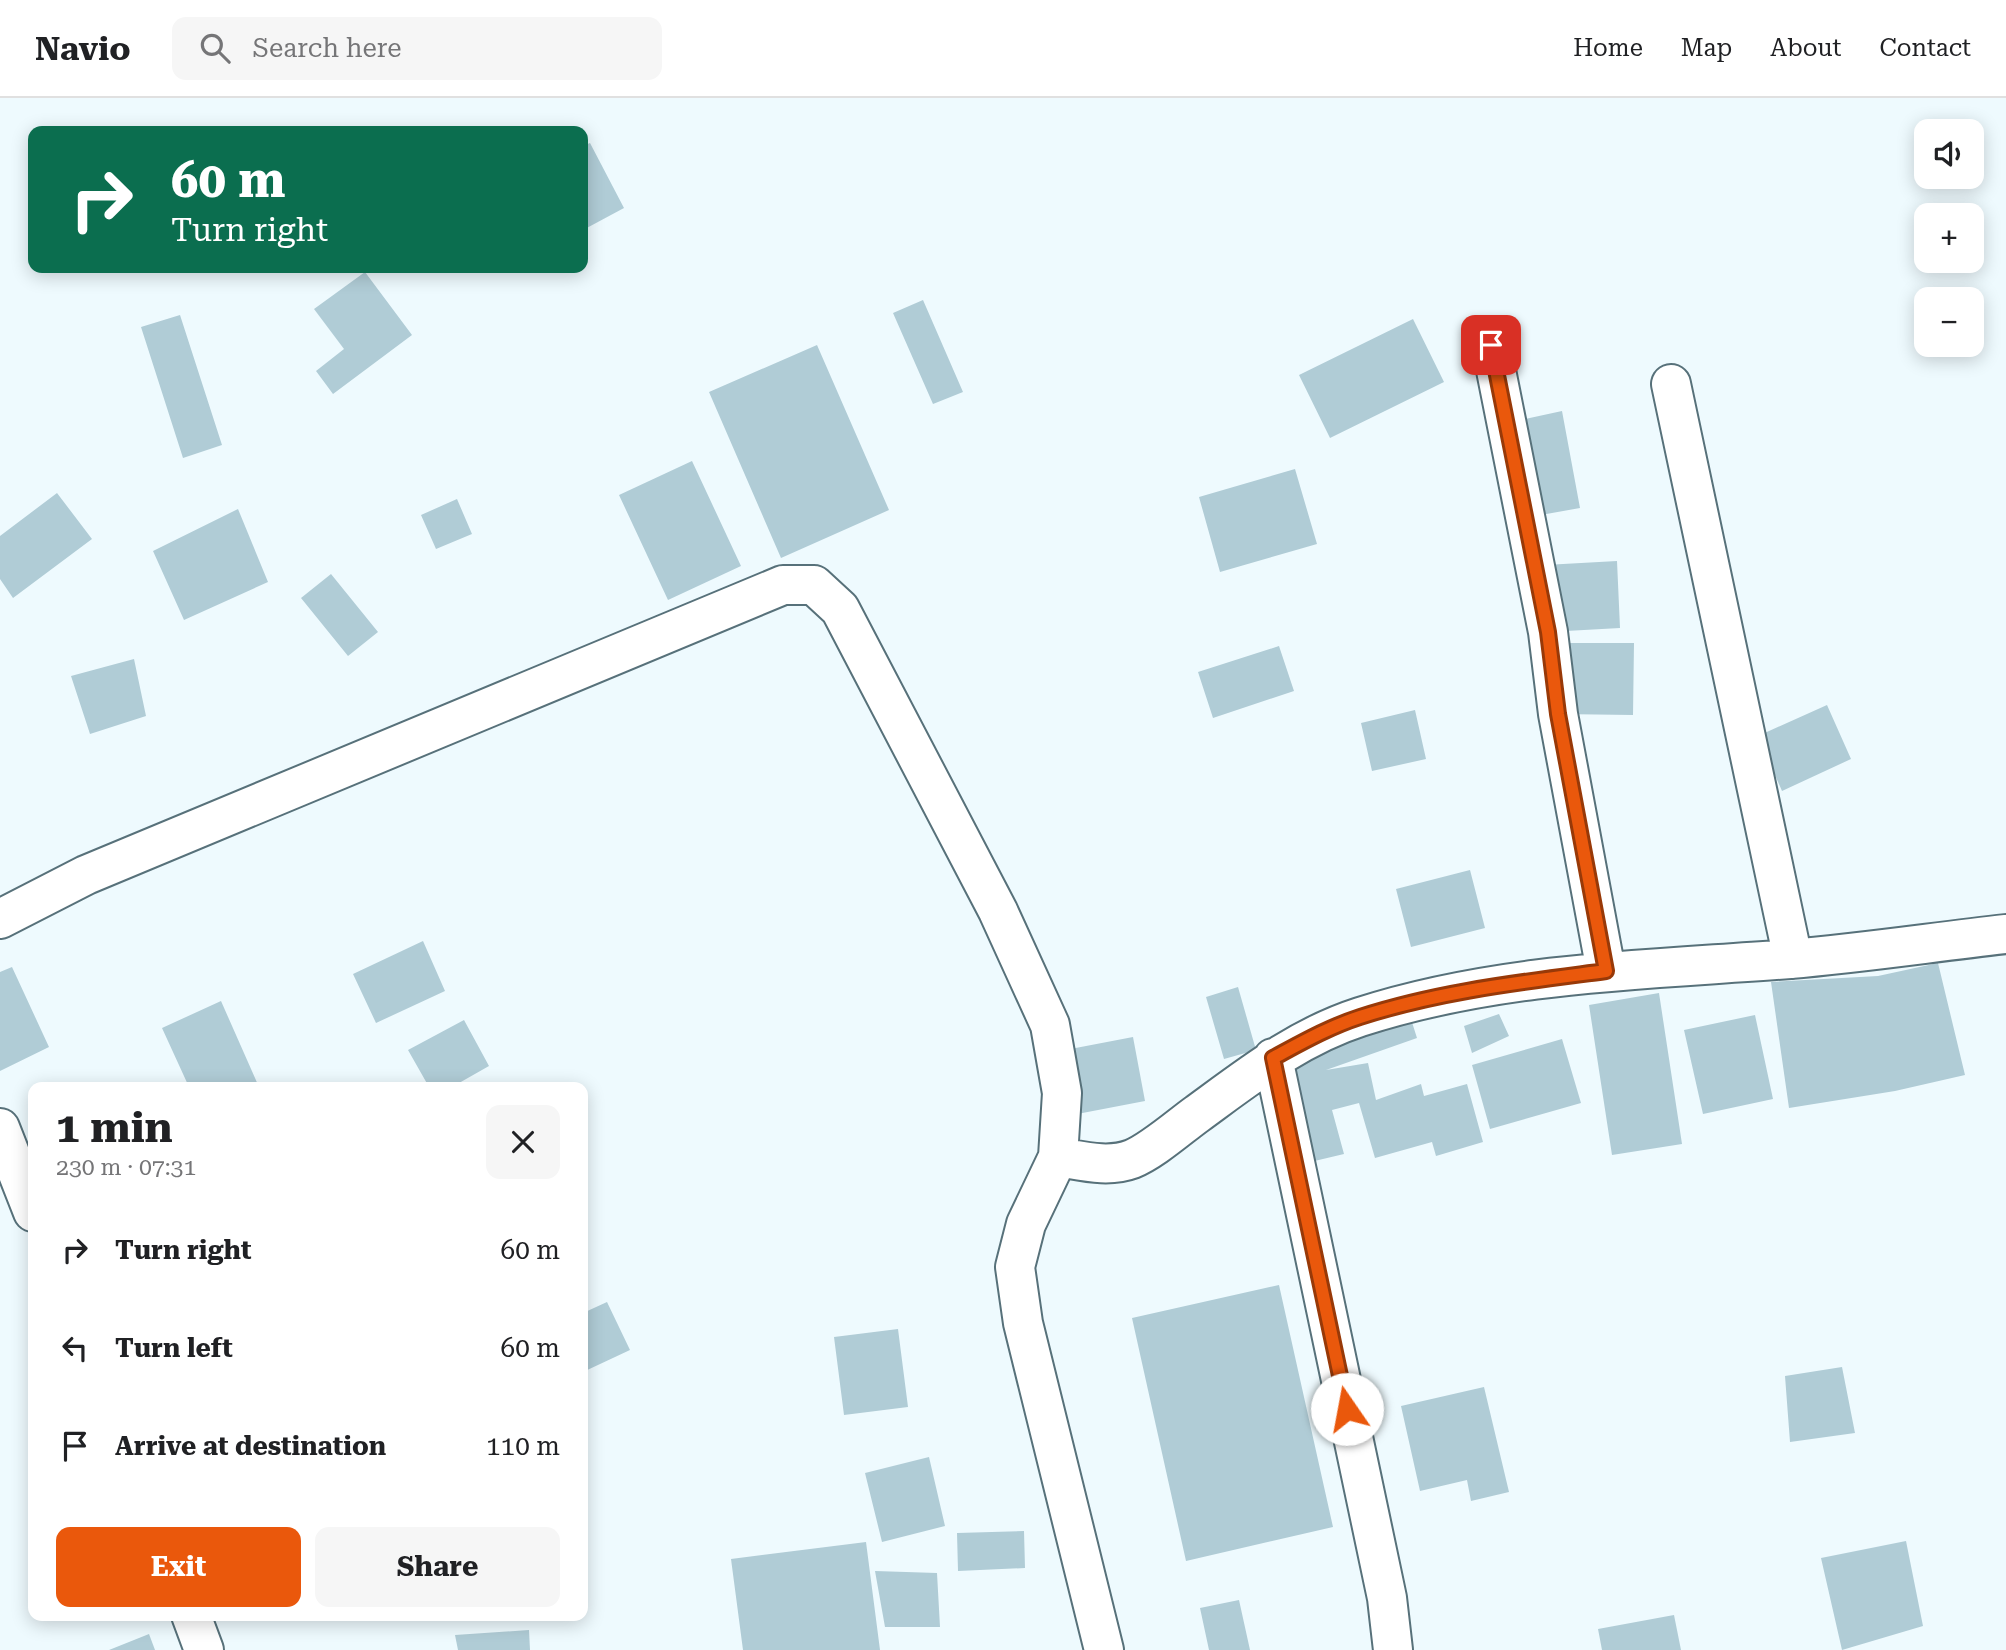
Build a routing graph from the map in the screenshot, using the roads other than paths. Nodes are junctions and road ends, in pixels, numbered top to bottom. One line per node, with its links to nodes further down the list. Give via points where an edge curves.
1 (1491, 345): 6 (street, via 1548,632 1558,714)
2 (1671, 384): 5 (street)
3 (0, 919): 9 (street, via 86,875 783,585 814,586 840,609 998,911 1050,1025 1062,1093)
4 (2006, 934): 5 (street)
5 (1793, 958): 6 (street)
6 (1606, 971): 7 (street, via 1421,1000 1360,1017)
7 (1273, 1058): 9 (street, via 1132,1158 1104,1164); 14 (street, via 1387,1598)
8 (0, 1128): 10 (street)
9 (1058, 1157): 13 (street, via 1026,1224 1015,1267 1023,1323)
10 (28, 1199)
11 (193, 1621): 12 (street)
12 (204, 1650)
13 (1104, 1650)
14 (1393, 1650)

